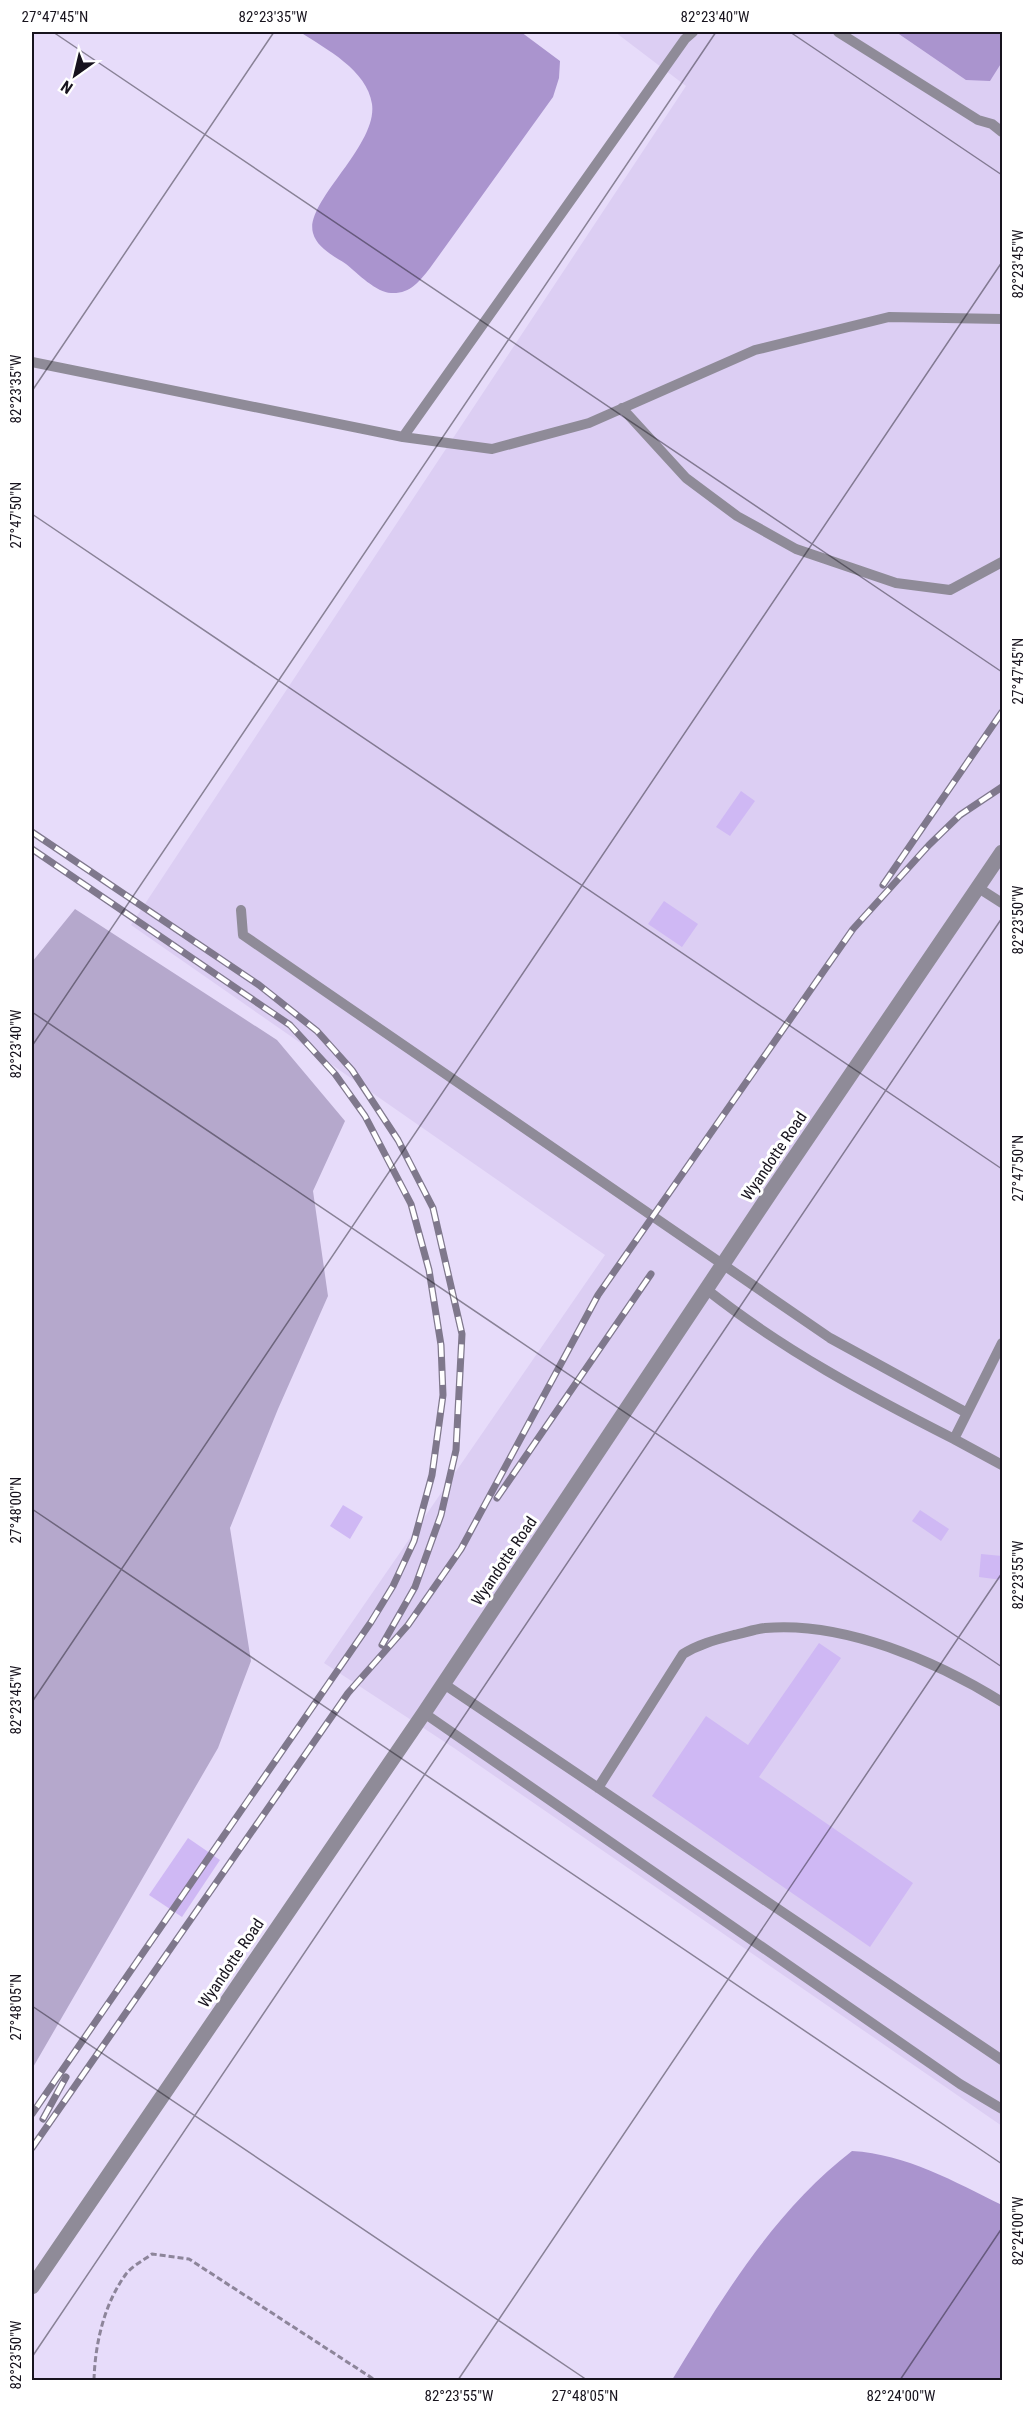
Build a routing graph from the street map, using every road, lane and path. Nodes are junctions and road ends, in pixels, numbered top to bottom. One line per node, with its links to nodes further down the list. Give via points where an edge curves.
1 (693, 32): 7 (lane, via 684,39)
2 (838, 32): 3 (lane)
3 (1002, 132)
4 (1002, 319): 6 (lane, via 889,316 754,350)
5 (32, 362): 7 (lane)
6 (622, 408): 7 (lane, via 589,423 492,449); 8 (lane, via 686,478 737,516 796,549 896,583 950,590)
7 (404, 437)
8 (1002, 562)
9 (1002, 852): 10 (street, Wyandotte Road)
10 (977, 887): 11 (lane); 13 (street, Wyandotte Road)
11 (1002, 903)
12 (241, 910): 13 (lane, via 243,935)
13 (724, 1263): 14 (street, Wyandotte Road); 16 (lane, via 830,1338)
14 (706, 1289): 17 (lane, via 751,1324 850,1386); 19 (street, Wyandotte Road)
15 (1002, 1343): 16 (lane)
16 (967, 1413): 17 (lane)
17 (954, 1439): 18 (lane)
18 (1002, 1465)
19 (444, 1684): 21 (street, Wyandotte Road); 22 (lane)
20 (1002, 1702): 22 (lane, via 976,1685 854,1635 817,1628 764,1628 699,1644 683,1654)
21 (424, 1713): 24 (lane); 25 (street, Wyandotte Road)
22 (598, 1788): 23 (lane)
23 (1002, 2060)
24 (1002, 2109)
25 (32, 2287)
26 (94, 2380): 27 (path, via 95,2354 107,2310 127,2273 152,2254 189,2259)
27 (375, 2380)

